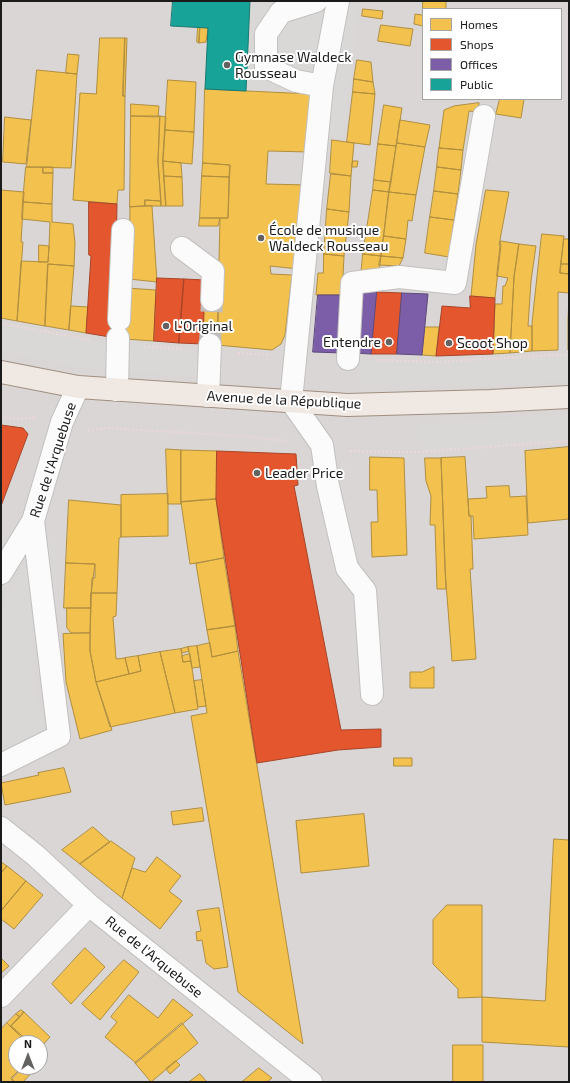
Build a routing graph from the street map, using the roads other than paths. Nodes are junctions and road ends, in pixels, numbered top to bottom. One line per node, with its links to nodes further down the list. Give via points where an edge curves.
1 (316, 1): 3 (street, via 281,12 266,34 266,67 296,81)
2 (338, 1): 3 (street)
3 (322, 86): 15 (street)
4 (484, 116): 9 (street, via 455,283 399,278 352,283)
5 (123, 230): 12 (street)
6 (182, 248): 7 (street, via 213,271)
7 (212, 300)
8 (210, 345): 13 (street)
9 (348, 359)
10 (1, 372): 11 (main road, Avenue de la République)
11 (78, 387): 12 (main road, Avenue de la République); 16 (street, Rue de l'Arquebuse, via 62,422)
12 (117, 390): 13 (main road, Avenue de la République)
13 (208, 396): 15 (main road, Avenue de la République)
14 (569, 397): 15 (main road, Avenue de la République, via 490,402 347,405)
15 (291, 401): 18 (street, via 322,445 328,486 347,568 365,591)
16 (33, 521): 17 (street, Rue de l'Arquebuse); 19 (street, via 59,736)
17 (1, 573)
18 (372, 694)
19 (1, 766)
20 (1, 828): 21 (street, Rue de l'Arquebuse, via 35,855)
21 (89, 905): 22 (street); 23 (street, Rue de l'Arquebuse)
22 (1, 996)
23 (310, 1082)

